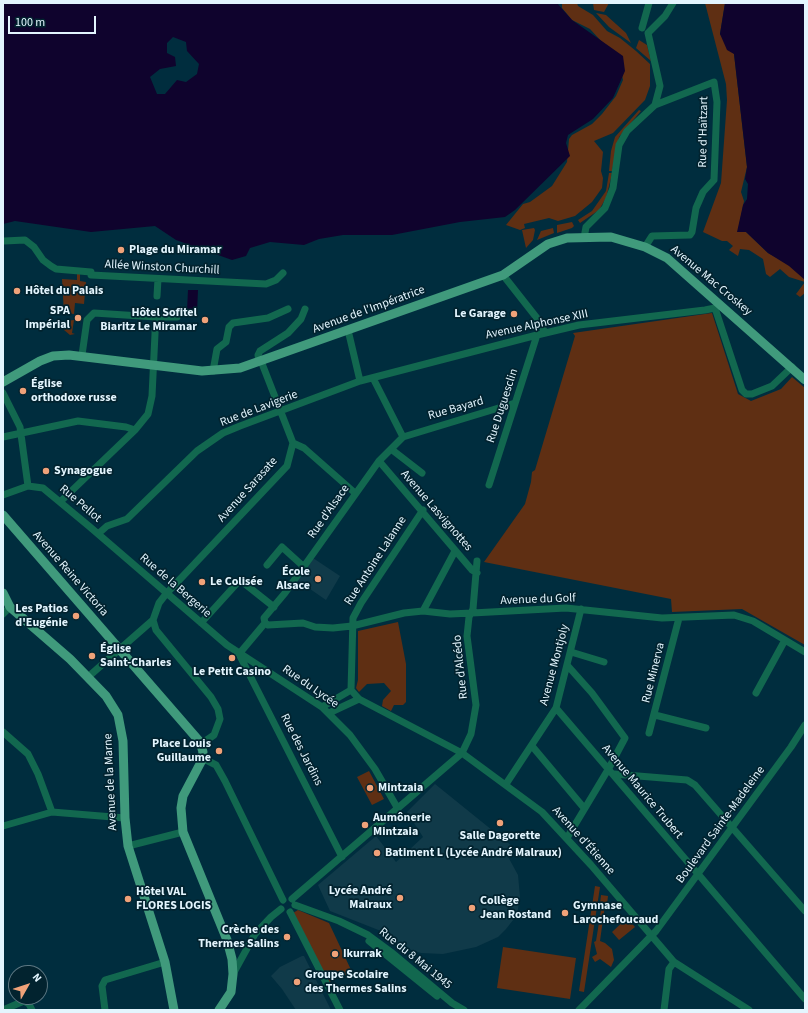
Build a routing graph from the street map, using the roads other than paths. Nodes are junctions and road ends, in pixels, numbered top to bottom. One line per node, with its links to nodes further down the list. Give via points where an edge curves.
1 (649, 3): 3 (street)
2 (674, 3): 4 (street, via 648,33 660,86)
3 (642, 28)
4 (654, 105): 5 (street, via 623,136 605,208 586,227); 7 (street, Rue d'Haïtzart, via 714,82 717,102 714,180 703,192 696,208 690,235 652,236)
5 (584, 238): 7 (main road, Avenue Mac Croskey, via 616,238); 9 (main road, Avenue de l'Impératrice, via 562,239 548,244)
6 (4, 241): 10 (street, Allée Winston Churchill, via 21,240 30,243 43,260 56,269 91,272 91,275)
7 (645, 247): 12 (main road, Avenue Mac Croskey, via 667,258)
8 (283, 273): 10 (street, Allée Winston Churchill, via 276,280 266,284)
9 (503, 275): 17 (main road, Avenue de l'Impératrice); 18 (street, via 540,322)
10 (158, 279): 11 (street)
11 (157, 296)
12 (718, 306): 18 (street, Avenue Alphonse XIII, via 579,325); 23 (main road, Avenue Mac Croskey); 23 (street, via 742,390 746,394 772,386)
13 (288, 309): 24 (street, via 268,318 233,323 229,327 226,342 217,349)
14 (305, 309): 21 (street, via 298,323 288,333 260,351)
15 (156, 315): 16 (street); 20 (street, via 94,313 88,320); 22 (street)
16 (177, 317)
17 (348, 330): 21 (main road, Avenue de l'Impératrice); 27 (street)
18 (545, 333): 19 (street, Avenue Alphonse XIII)
19 (537, 335): 25 (street, Avenue Alphonse XIII); 30 (street, Rue Duguesclin)
20 (82, 355): 22 (main road, Avenue de l'Impératrice); 28 (main road, Avenue de l'Impératrice, via 53,356)
21 (260, 361): 24 (main road, Avenue de l'Impératrice, via 240,368); 31 (street)
22 (154, 365): 24 (main road, Avenue de l'Impératrice); 32 (street, via 148,414)
23 (792, 367): 26 (main road, Avenue Mac Croskey)
24 (213, 372)
25 (373, 378): 27 (street, Avenue Alphonse XIII); 34 (street)
26 (805, 380)
27 (360, 381): 31 (street, Rue de Lavigerie)
28 (3, 382)
29 (3, 393): 33 (street, via 15,415)
30 (515, 403): 34 (street, Rue Bayard); 40 (street, Rue Duguesclin)
31 (281, 411): 36 (street); 47 (street, Rue de Lavigerie, via 240,426 213,440 173,473 127,519 107,526)
32 (135, 430): 33 (street, via 78,421); 44 (street)
33 (20, 433): 35 (street); 41 (street)
34 (403, 437): 37 (street, Rue d'Alsace)
35 (3, 438)
36 (293, 442): 42 (street, via 304,448); 54 (street, Avenue Sarasate, via 287,466)
37 (391, 449): 38 (street, Rue d'Alsace); 39 (street)
38 (379, 461): 42 (street, Rue d'Alsace); 45 (street, Avenue Lasvignottes)
39 (422, 473)
40 (489, 485)
41 (28, 486): 43 (street); 44 (street, Rue Pellot, via 43,488)
42 (355, 493): 51 (street, Rue d'Alsace)
43 (3, 495)
44 (60, 502): 47 (street, Rue Pellot)
45 (423, 510): 48 (street, Avenue Lasvignottes); 64 (street, Rue Antoine Lalanne, via 361,603)
46 (3, 515): 66 (main road, Avenue Reine Victoria)
47 (98, 534): 54 (street, Rue de la Bergerie)
48 (456, 551): 52 (street, Avenue Lasvignottes); 58 (street)
49 (477, 561): 52 (street)
50 (267, 565): 51 (street, via 282,547)
51 (304, 567): 55 (street, Rue d'Alsace)
52 (477, 573): 59 (street)
53 (3, 593): 56 (main road, Avenue de la Marne)
54 (166, 594): 61 (street, Avenue Sarasate, via 159,603); 62 (street, Rue de la Bergerie)
55 (274, 607): 62 (street, via 240,580); 63 (street, Rue d'Alsace, via 264,618)
56 (6, 610): 72 (main road, Avenue de la Marne, via 70,659)
57 (581, 610): 59 (street, Avenue du Golf, via 566,608); 60 (street, Avenue du Golf); 67 (street, Avenue Montjoly)
58 (423, 611): 59 (street, Avenue du Golf); 64 (street, Avenue du Golf)
59 (472, 613): 86 (street, Rue d'Alcédo, via 466,636 476,705 471,734)
60 (679, 618): 65 (street, Avenue du Golf, via 734,615 744,617); 79 (street, Rue Minerva)
61 (153, 620): 66 (street); 84 (street, via 156,630 218,709 220,719 214,735)
62 (201, 623): 69 (street, Rue de la Bergerie)
63 (265, 623): 64 (street, Avenue du Golf, via 303,623 333,628); 69 (street, Rue d'Alsace)
64 (352, 626): 73 (street, Rue Antoine Lalanne)
65 (785, 640): 68 (street, Avenue du Golf); 74 (street)
66 (120, 649): 72 (street); 84 (main road, Avenue Reine Victoria)
67 (571, 652): 70 (street); 71 (street, Avenue Montjoly)
68 (805, 652)
69 (239, 654): 76 (street, Rue du Lycée); 100 (street, Rue des Jardins)
70 (604, 662)
71 (567, 665): 77 (street, Avenue Montjoly); 88 (street, via 592,693 625,738)
72 (88, 677): 94 (main road, Avenue de la Marne, via 106,696 118,715 123,741)
73 (351, 690): 75 (street, Avenue d'Étienne); 76 (street)
74 (756, 693)
75 (359, 699): 78 (street); 86 (street, Avenue d'Étienne)
76 (322, 707): 78 (street, Rue du Lycée)
77 (556, 708): 85 (street, Avenue Montjoly); 88 (street, Avenue Maurice Trubert)
78 (330, 713): 92 (street, Rue du Lycée, via 350,735 375,770)
79 (655, 715): 81 (street); 83 (street, Rue Minerva)
80 (805, 725): 96 (street, Boulevard Sainte-Madeleine, via 792,747)
81 (706, 728)
82 (3, 732): 93 (street, via 28,754)
83 (649, 733)
84 (201, 743): 87 (main road)
85 (532, 746): 90 (street, Avenue Montjoly); 91 (street)
86 (462, 753): 90 (street, Avenue d'Étienne); 92 (street, Rue d'Alcédo)
87 (202, 758): 97 (main road, via 184,796); 102 (street, via 216,766)
88 (609, 768): 89 (street, Avenue Maurice Trubert); 91 (street)
89 (614, 774): 96 (street, via 686,780 695,785); 101 (street, Avenue Maurice Trubert)
90 (506, 784): 98 (street, Avenue d'Étienne, via 542,812)
91 (584, 808): 98 (street)
92 (398, 809): 100 (street, Rue d'Alcédo)
93 (52, 812): 94 (street); 95 (street)
94 (125, 818): 99 (main road, Avenue de la Marne)
95 (3, 826)
96 (732, 828): 101 (street, Boulevard Sainte-Madeleine); 106 (street)
97 (183, 832): 99 (street); 111 (main road, via 227,940)
98 (567, 838): 108 (street, Avenue d'Étienne)
99 (128, 846): 109 (main road, Avenue de la Marne)
100 (342, 857): 103 (street, Rue d'Alcédo)
101 (698, 875): 108 (street, Boulevard Sainte-Madeleine); 112 (street, Avenue Maurice Trubert)
102 (283, 900): 103 (street, via 287,898); 104 (street)
103 (293, 902): 105 (street); 107 (street, Rue du 8 Mai 1945)
104 (281, 909): 105 (street); 111 (street, via 255,934)
105 (290, 912): 118 (street)
106 (805, 912)
107 (329, 918): 119 (street, Rue du 8 Mai 1945, via 373,944); 120 (street, Rue du 8 Mai 1945, via 378,942)
108 (651, 936): 110 (street, Avenue d'Étienne); 121 (street, Boulevard Sainte-Madeleine)
109 (165, 962): 115 (street, via 105,980 102,986); 116 (main road, Avenue de la Marne)
110 (674, 962): 122 (street, via 669,969); 123 (street, Avenue d'Étienne)
111 (233, 974): 117 (main road, via 231,992)
112 (805, 999)
113 (3, 1010): 114 (street, via 24,1001)
114 (32, 1010)
115 (105, 1010)
116 (173, 1010)
117 (219, 1010)
118 (340, 1010)
119 (456, 1010)
120 (464, 1010)
121 (579, 1010)
122 (664, 1010)
123 (749, 1010)

